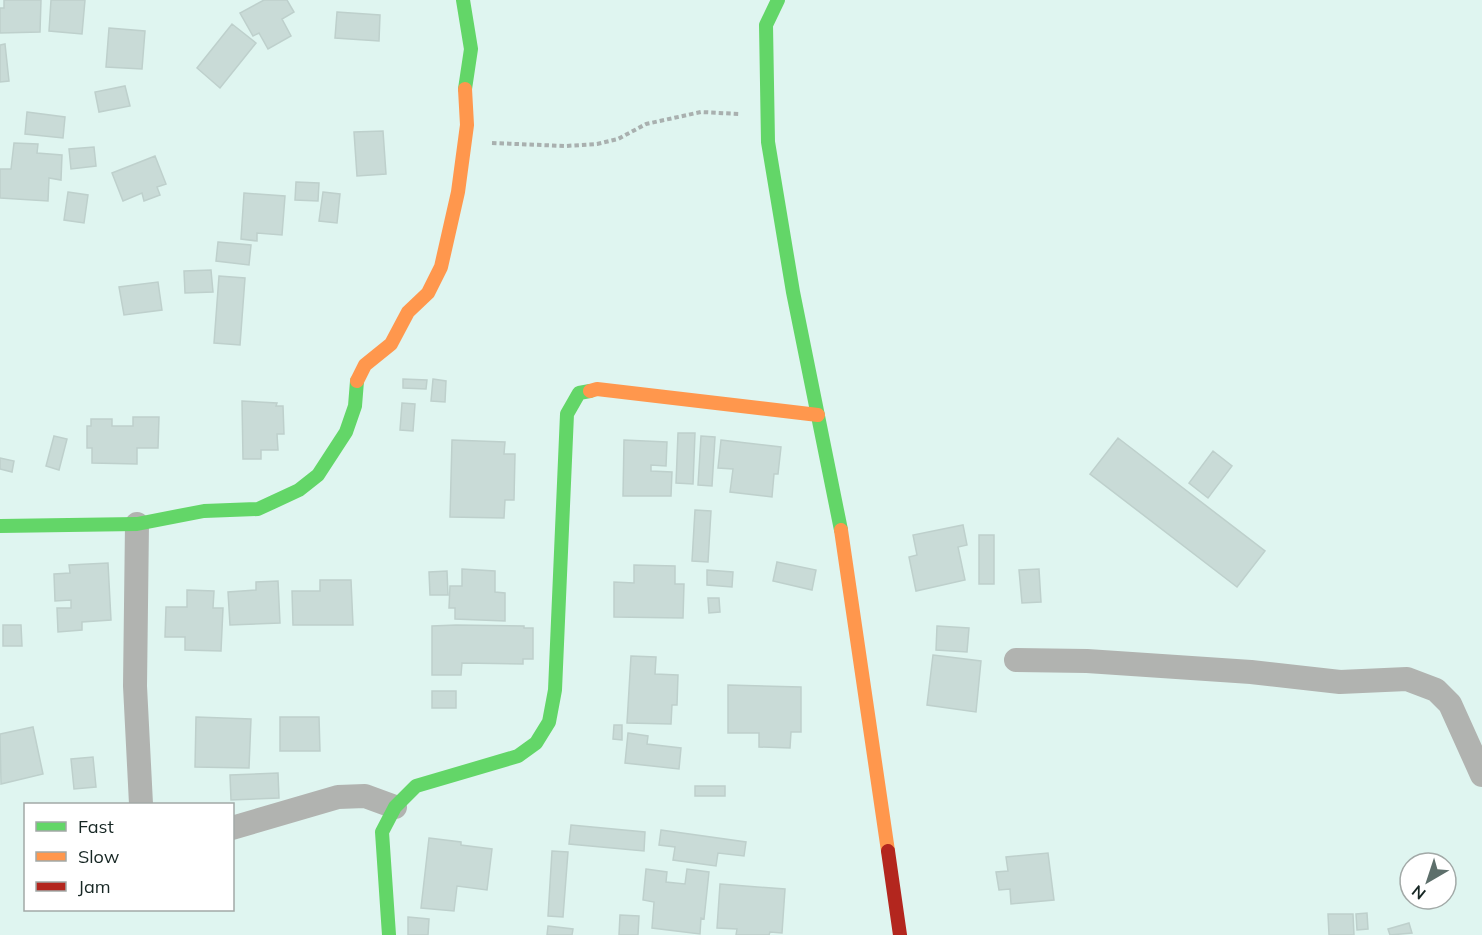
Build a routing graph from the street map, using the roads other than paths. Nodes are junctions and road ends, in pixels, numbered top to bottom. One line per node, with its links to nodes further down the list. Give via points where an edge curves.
1 (463, 0): 4 (street, via 471,49 464,95 467,125 458,192 441,267 428,292 408,312 391,344 364,364 346,432 318,475 299,490 258,509 204,511)
2 (778, 0): 3 (street, via 766,25 768,142)
3 (818, 415): 9 (street, via 597,389 579,393 567,414 555,690 549,722 536,743 518,756 416,786); 12 (street, via 843,540)
4 (137, 524): 5 (street); 8 (street, via 135,686)
5 (0, 526)
6 (1017, 660): 7 (street, via 1251,672 1340,682 1407,680 1436,690 1450,704)
7 (1482, 775)
8 (141, 803)
9 (395, 807): 10 (street, via 365,796 338,797); 11 (street, via 382,832)
10 (234, 827)
11 (389, 935)
12 (900, 935)

